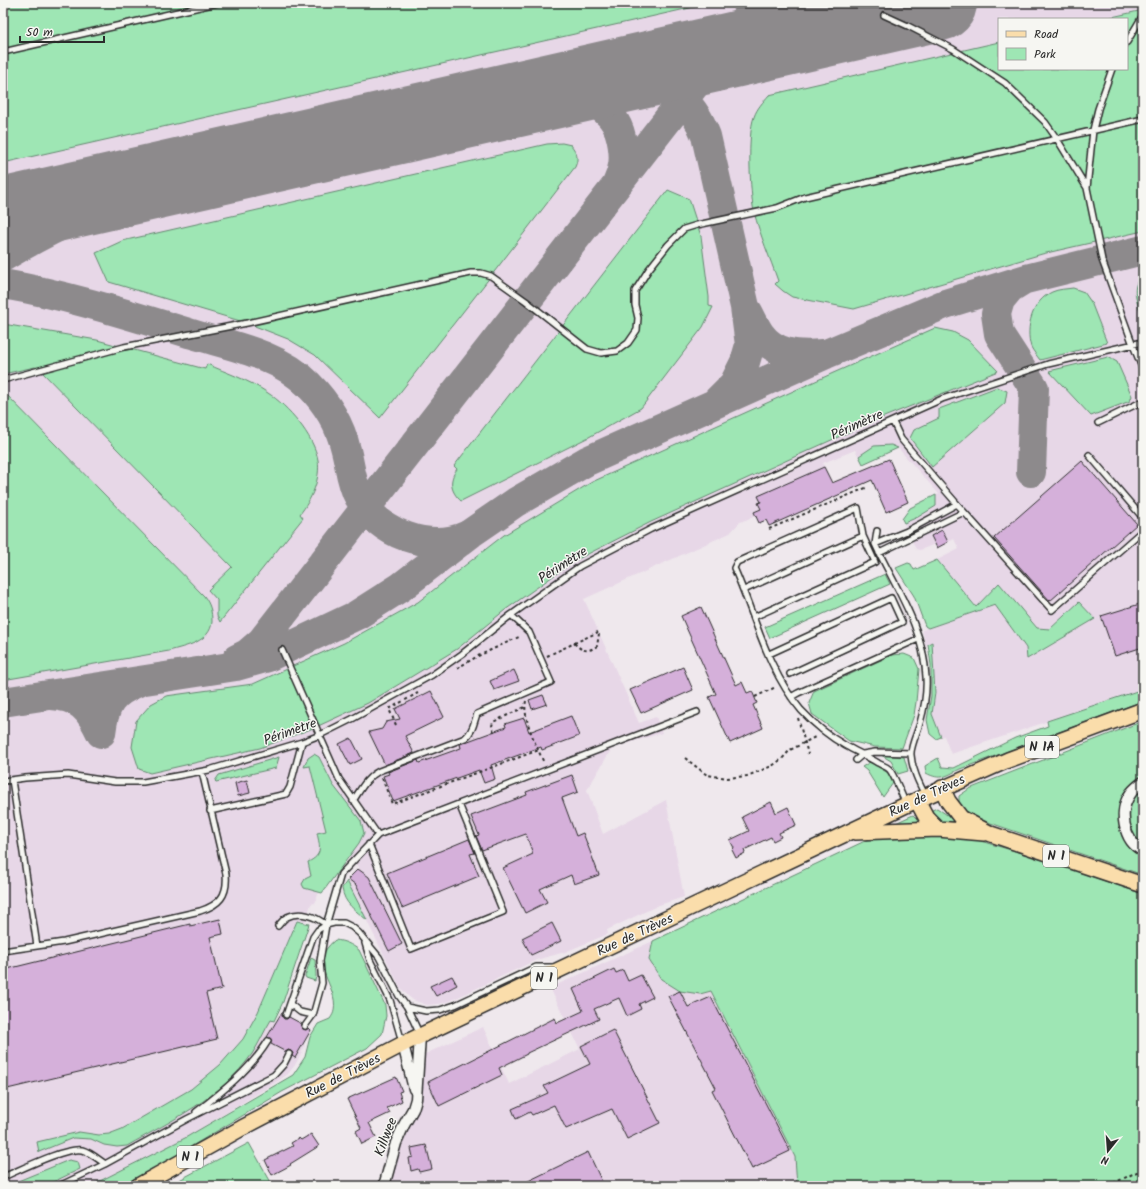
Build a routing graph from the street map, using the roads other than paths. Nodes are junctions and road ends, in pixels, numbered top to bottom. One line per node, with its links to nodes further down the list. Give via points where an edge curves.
1 (217, 3): 5 (lane)
2 (884, 15): 9 (lane, via 953,49 1005,83 1045,122)
3 (1143, 15): 4 (lane)
4 (1128, 40)
5 (3, 52)
6 (1112, 70): 8 (lane)
7 (1143, 119): 8 (lane)
8 (1093, 130): 9 (lane); 10 (lane)
9 (1057, 139): 10 (lane); 14 (lane, via 805,197 777,208 684,229 659,257 635,291 638,318 636,330 628,343 617,352 601,354 587,349 491,276 471,273 124,348)
10 (1087, 188): 12 (lane, via 1102,260)
11 (1143, 342): 12 (lane, Périmètre)
12 (1133, 345): 13 (lane); 16 (lane, Périmètre, via 1023,372 942,399)
13 (1143, 370)
14 (3, 380)
15 (1143, 401): 17 (lane)
16 (893, 422): 19 (lane, via 901,439); 28 (lane, Périmètre, via 651,529 580,566)
17 (1098, 424)
18 (1089, 455): 21 (lane)
19 (957, 504): 20 (lane); 25 (lane, via 907,531)
20 (964, 512): 22 (lane, via 1052,610); 26 (lane)
21 (1143, 518)
22 (1143, 530)
23 (877, 531): 25 (lane)
24 (863, 536): 27 (lane); 27 (lane, via 858,508 737,562 734,568); 29 (lane, via 875,562)
25 (875, 544): 26 (lane)
26 (879, 552): 30 (lane, via 913,619)
27 (744, 590): 29 (lane)
28 (511, 615): 37 (lane, Périmètre, via 432,675); 48 (lane, via 529,632 551,682 478,714 469,735 465,738 372,775)
29 (754, 616): 32 (lane)
30 (918, 639): 34 (lane); 39 (lane, via 924,655 925,695 921,721)
31 (282, 650): 37 (lane)
32 (769, 654): 33 (lane, via 891,598 902,622); 34 (lane, via 782,684)
33 (790, 674)
34 (791, 697): 40 (lane, via 826,732)
35 (1143, 710): 46 (main road, Rue de Trèves / N 1A, via 1008,760)
36 (697, 712): 49 (lane)
37 (320, 735): 38 (lane, Périmètre); 48 (lane, via 339,778)
38 (302, 742): 42 (lane, Périmètre); 50 (lane, via 286,794)
39 (911, 753): 40 (lane); 47 (lane, via 917,779)
40 (863, 754): 41 (lane); 47 (lane, via 889,769)
41 (856, 760)
42 (202, 772): 43 (lane, Périmètre, via 142,782 115,782 68,775); 50 (lane)
43 (12, 780): 44 (lane, Périmètre); 63 (lane)
44 (3, 781)
45 (1143, 782): 56 (street, via 1131,793 1124,807 1124,823 1129,838)
46 (942, 788): 47 (main road, Rue de Trèves / N 1); 53 (main road, N 1, via 961,818)
47 (916, 800): 51 (main road, via 926,817); 52 (main road, Rue de Trèves / N 1)
48 (353, 801): 54 (lane)
49 (459, 804): 54 (lane); 55 (lane, via 503,912 411,948)
50 (210, 811): 63 (lane, via 227,883 225,891 212,907 134,927)
51 (938, 829): 52 (main road, N 1); 53 (main road, N 1)
52 (848, 833): 65 (main road, Rue de Trèves / N 1)
53 (991, 834): 57 (main road, N 1)
54 (378, 835): 55 (lane)
55 (369, 844): 60 (lane, via 341,874)
56 (1143, 851)
57 (1121, 878): 58 (street); 59 (main road, N 1)
58 (1143, 880)
59 (1143, 885)
60 (326, 925): 61 (lane, via 309,916 295,915 284,919); 62 (lane, via 344,923 352,927); 66 (lane, via 312,937); 69 (lane, via 320,961 322,983)
61 (278, 926)
62 (364, 940): 67 (lane, via 379,957); 73 (lane, via 370,960 390,1000)
63 (37, 946): 64 (lane)
64 (3, 951)
65 (568, 966): 67 (lane, via 536,967 440,1010 426,1011); 71 (main road, Rue de Trèves / N 1)
66 (290, 1004): 68 (lane); 69 (lane, via 300,1012)
67 (407, 1007): 71 (lane)
68 (286, 1015)
69 (313, 1015): 70 (lane)
70 (305, 1026)
71 (420, 1036): 73 (main road, Rue de Trèves / N 1); 75 (street, Killwee)
72 (268, 1042): 76 (lane, via 248,1067)
73 (403, 1044): 75 (street); 80 (main road, Rue de Trèves / N 1, via 242,1128)
74 (289, 1054): 76 (lane, via 274,1075)
75 (416, 1099): 81 (street, Killwee, via 396,1143)
76 (187, 1119): 77 (lane)
77 (105, 1164): 78 (lane, via 81,1150 67,1151); 79 (lane)
78 (3, 1177)
79 (59, 1186)
80 (138, 1186)
81 (384, 1186)

